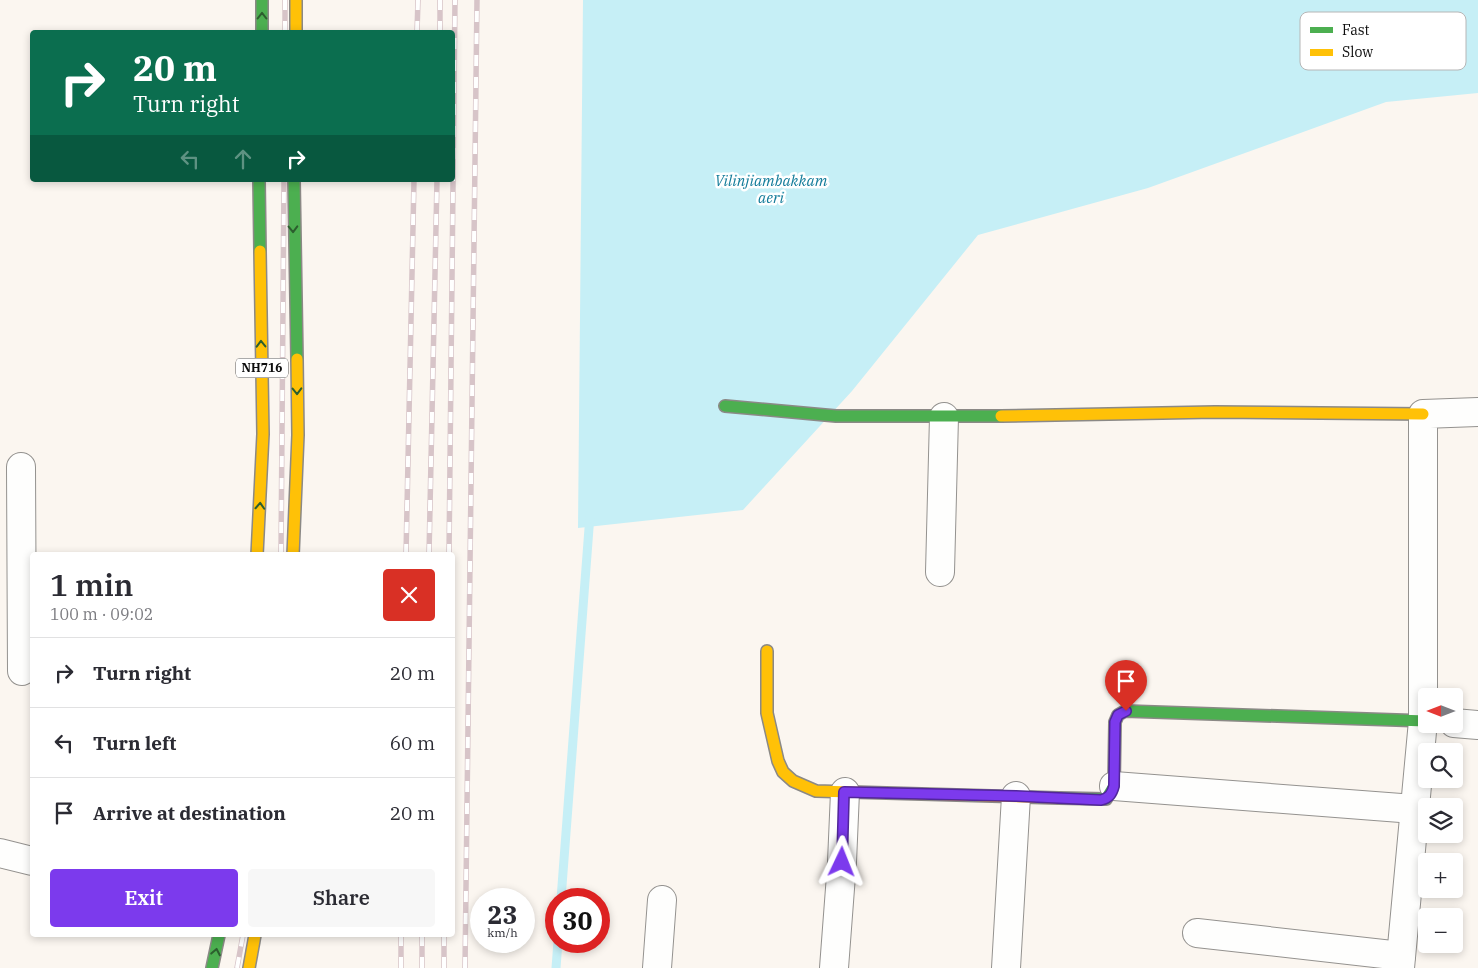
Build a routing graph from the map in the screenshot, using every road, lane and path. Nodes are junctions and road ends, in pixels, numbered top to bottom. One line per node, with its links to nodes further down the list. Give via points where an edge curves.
1 (262, 0): 3 (main road, one-way to 1)
2 (296, 0): 4 (main road)
3 (262, 30)
4 (296, 30)
5 (259, 182): 12 (main road, NH716, one-way to 5, via 263,434)
6 (294, 182): 13 (main road, one-way to 13, via 298,435)
7 (725, 406): 10 (main road, via 836,416)
8 (1478, 412): 9 (street)
9 (1424, 414): 10 (main road, via 1215,412); 17 (street)
10 (944, 418): 14 (street)
11 (21, 467): 16 (street)
12 (257, 552)
13 (293, 552)
14 (940, 572)
15 (767, 651): 23 (main road, via 767,713 783,772 793,782 816,791)
16 (18, 671)
17 (1424, 688)
18 (1418, 721): 22 (main road, via 1126,711 1118,715 1115,722)
19 (1463, 724): 20 (street)
20 (1478, 725)
21 (1423, 733): 25 (street)
22 (1114, 786): 24 (main road, via 1110,796 1101,800); 25 (street)
23 (844, 792): 24 (main road); 36 (street)
24 (1016, 796): 37 (street)
25 (1414, 809): 32 (street)
26 (0, 853): 27 (street)
27 (30, 860)
28 (662, 900): 35 (street)
29 (1197, 933): 32 (street)
30 (219, 937): 33 (main road, one-way to 30)
31 (254, 937): 34 (main road)
32 (1400, 962)
33 (212, 968)
34 (249, 968)
35 (658, 968)
36 (834, 968)
37 (1006, 968)

